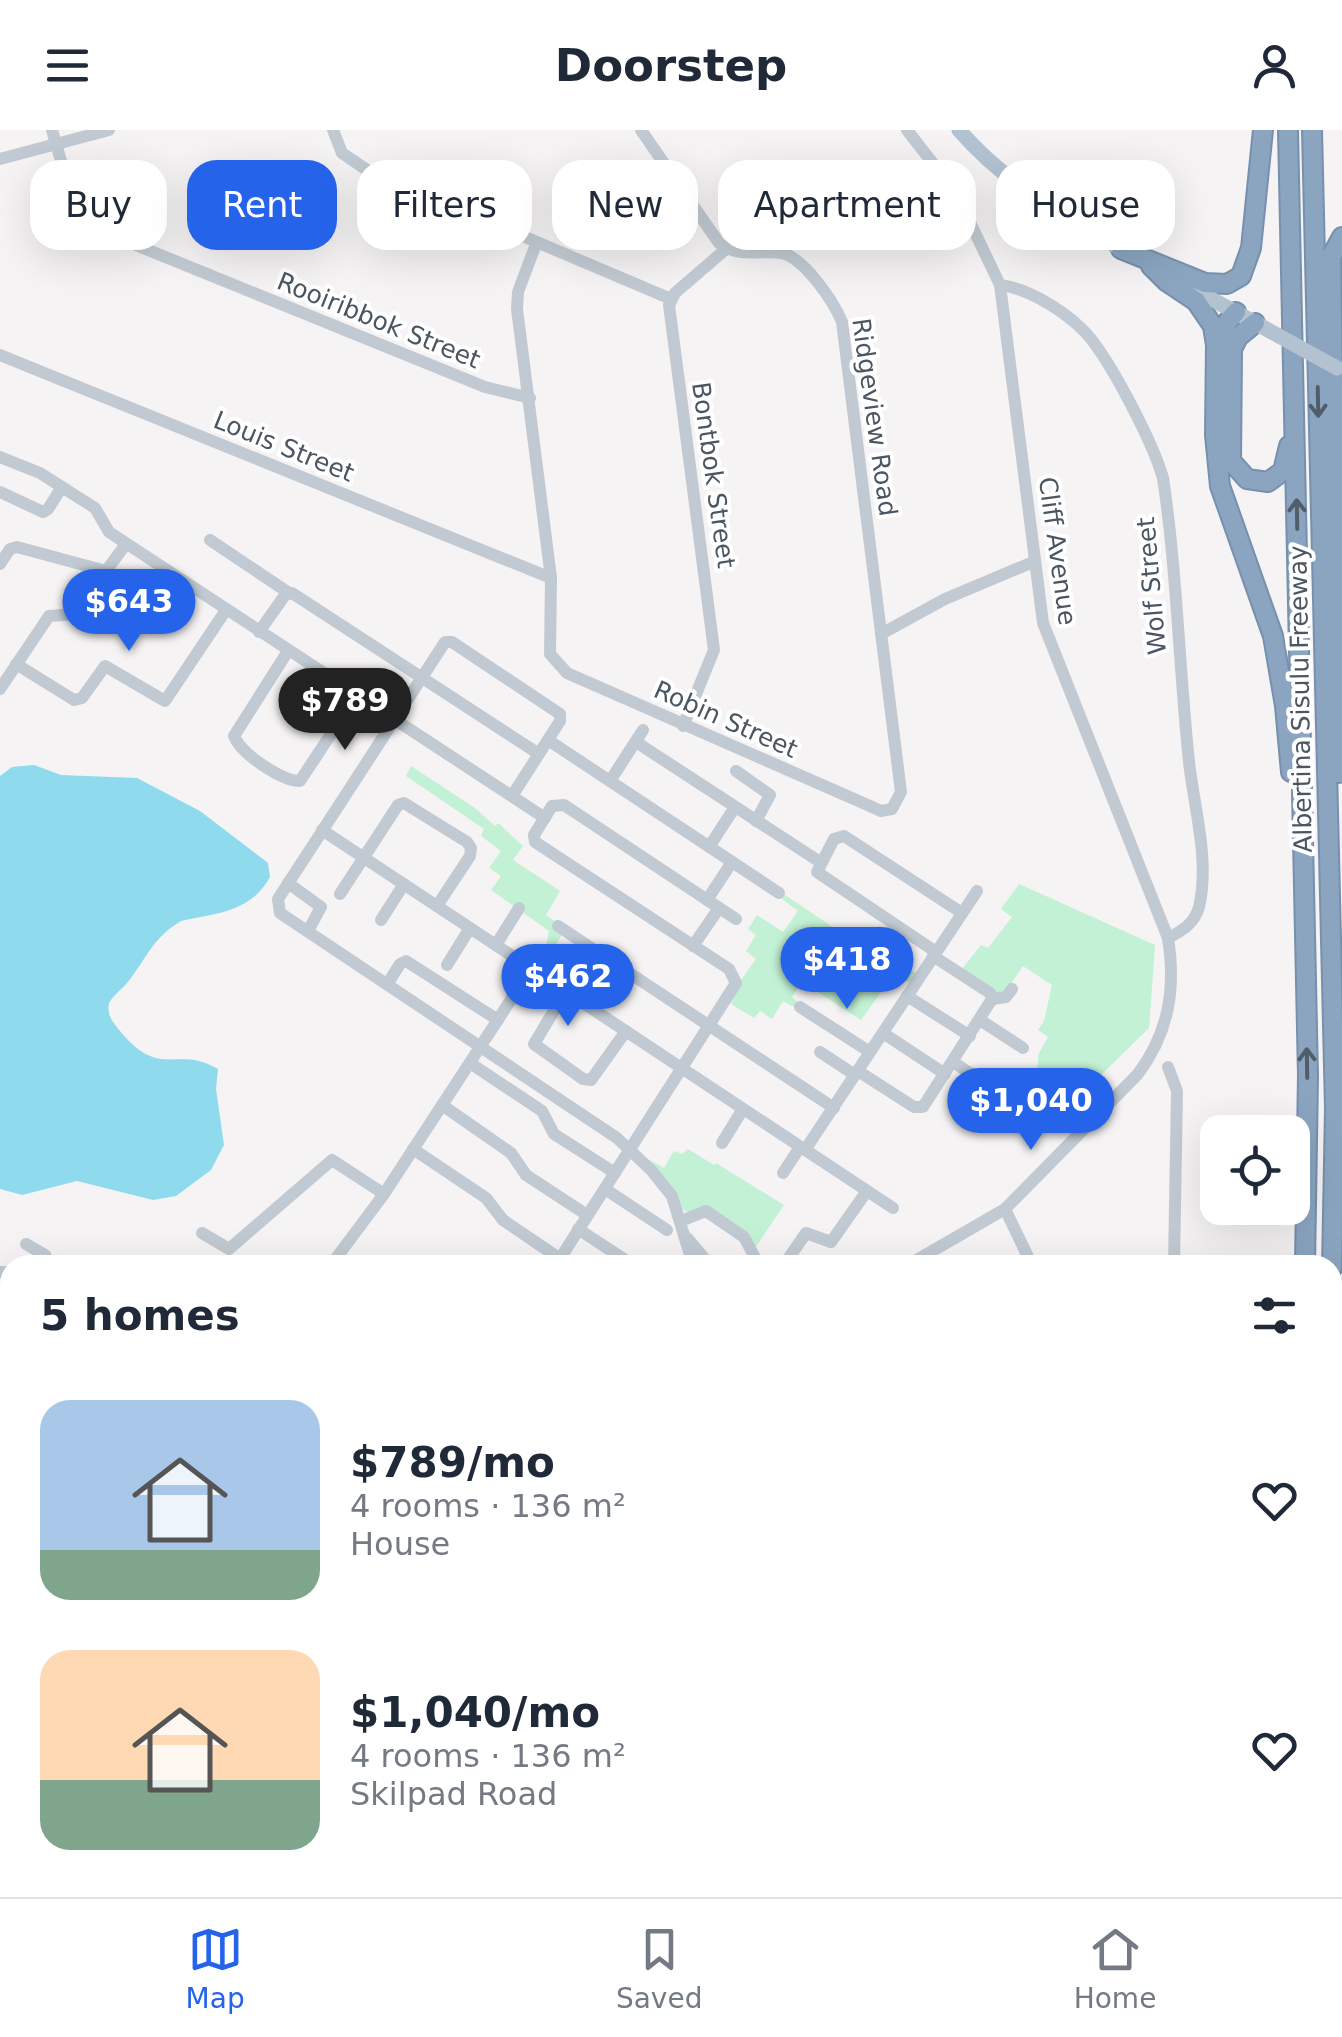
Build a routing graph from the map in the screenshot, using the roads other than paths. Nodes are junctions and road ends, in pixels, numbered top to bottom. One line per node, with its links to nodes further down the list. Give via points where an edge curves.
1 (52, 130): 10 (street, Rooiribbok Street)
2 (110, 130): 10 (street)
3 (333, 130): 15 (street, via 342,153 356,164)
4 (642, 130): 14 (street)
5 (907, 130): 21 (street, Cliff Avenue, via 956,193)
6 (959, 130): 12 (main road)
7 (1264, 130): 19 (highway, via 1251,248 1241,276 1227,284 1206,283)
8 (1285, 130): 24 (highway, via 1289,442 1283,471 1260,484 1240,474 1229,453 1232,350); 68 (highway, Albertina Sisulu Freeway, one-way to 8)
9 (1312, 130): 112 (highway, Albertina Sisulu Freeway, one-way to 112)
10 (56, 145): 11 (street); 28 (street, Rooiribbok Street, via 75,210 94,228 485,387)
11 (0, 160)
12 (996, 166)
13 (1342, 237): 64 (highway, via 1332,257)
14 (718, 238)
15 (536, 244): 22 (street); 28 (street, via 517,309)
16 (725, 250): 22 (street)
17 (737, 250): 41 (street, Ridgeview Road, via 797,260 842,322)
18 (1123, 250): 20 (main road)
19 (1124, 250)
20 (1151, 266): 23 (main road); 25 (highway, via 1207,313)
21 (1000, 285): 34 (street, Cliff Avenue); 80 (street, Wolf Street, via 1082,329 1163,478 1201,888 1192,922)
22 (670, 299): 48 (street, Bontbok Street, via 714,650)
23 (1236, 312): 24 (main road); 25 (highway)
24 (1258, 324): 27 (main road, bridge)
25 (1216, 344): 68 (highway, via 1220,486 1273,636)
26 (0, 354): 37 (street, Louis Street)
27 (1339, 370)
28 (530, 398): 37 (street)
29 (0, 457): 30 (street)
30 (62, 487): 31 (street, via 43,512); 33 (street, via 96,508 106,530)
31 (0, 492)
32 (210, 540): 38 (street)
33 (126, 544): 35 (street, via 106,571 17,547); 36 (street)
34 (1032, 562): 41 (street); 80 (street, Cliff Avenue, via 1047,638)
35 (0, 564)
36 (164, 569): 39 (street); 43 (street, via 133,610 49,616)
37 (551, 578): 48 (street, Robin Street, via 550,654 567,673)
38 (289, 593): 40 (street); 44 (street)
39 (226, 610): 40 (street); 43 (street, via 165,702 105,666 74,700)
40 (260, 632): 42 (street)
41 (881, 634): 55 (street, Ridgeview Road, via 901,792)
42 (288, 651): 46 (street); 46 (street, via 234,736 289,780 300,782)
43 (16, 664): 45 (street)
44 (420, 677): 47 (street); 49 (street, via 442,644 452,642 560,714); 50 (street)
45 (0, 689)
46 (356, 696): 47 (street)
47 (392, 719): 53 (street); 58 (street)
48 (684, 726): 55 (street, Robin Street, via 881,811)
49 (548, 740): 50 (street); 52 (street)
50 (539, 754): 53 (street)
51 (736, 771): 57 (street, via 770,796)
52 (610, 782): 54 (street, via 640,736); 59 (street)
53 (512, 796): 56 (street)
54 (736, 807): 57 (street); 59 (street)
55 (892, 810)
56 (544, 818): 71 (street, via 564,804); 82 (street, via 535,842)
57 (756, 821): 63 (street)
58 (322, 830): 60 (street); 65 (street)
59 (709, 846): 62 (street)
60 (364, 858): 66 (street); 70 (street); 72 (street, via 404,803 468,842 470,856)
61 (1342, 859): 64 (highway)
62 (732, 862): 69 (street); 71 (street)
63 (820, 862): 74 (street, via 834,839 844,836); 84 (street, via 820,876)
64 (1339, 881): 112 (highway)
65 (288, 883): 79 (street, via 278,910); 79 (street, via 321,907)
66 (404, 884): 72 (street); 76 (street)
67 (976, 891): 74 (street)
68 (1304, 891): 143 (highway, Albertina Sisulu Freeway, one-way to 68)
69 (779, 893)
70 (340, 894)
71 (713, 904): 75 (street); 82 (street)
72 (436, 906): 78 (street)
73 (519, 908): 81 (street)
74 (962, 913): 84 (street)
75 (736, 919)
76 (381, 920)
77 (558, 926): 83 (street)
78 (470, 928): 81 (street); 85 (street)
79 (308, 931): 87 (street)
80 (1168, 938): 123 (street, Cliff Avenue, via 1171,994 1159,1041 1138,1074)
81 (496, 945): 86 (street)
82 (693, 946): 95 (street, via 736,978)
83 (590, 949): 89 (street); 95 (street)
84 (935, 954): 90 (street); 91 (street)
85 (447, 964)
86 (532, 969): 89 (street); 93 (street)
87 (388, 982): 93 (street, via 406,961); 99 (street)
88 (1012, 990): 91 (street)
89 (566, 992): 96 (street); 96 (street, via 534,1044 583,1079 594,1078)
90 (907, 996): 97 (street); 98 (street)
91 (992, 999): 94 (street)
92 (800, 1007): 102 (street)
93 (498, 1020): 99 (street)
94 (980, 1020): 98 (street); 100 (street)
95 (710, 1028): 106 (street); 110 (street)
96 (626, 1031): 106 (street)
97 (882, 1033): 102 (street); 105 (street)
98 (970, 1036): 105 (street)
99 (481, 1046): 103 (street); 116 (street)
100 (1023, 1048)
101 (820, 1052): 107 (street)
102 (870, 1052): 107 (street)
103 (470, 1063): 109 (street); 117 (street, via 542,1111 554,1134)
104 (1168, 1067): 142 (street, via 1177,1091)
105 (949, 1068): 107 (street, via 918,1108); 108 (street)
106 (683, 1069): 111 (street); 116 (street)
107 (857, 1073): 110 (street)
108 (1003, 1094)
109 (442, 1105): 114 (street); 124 (street, via 512,1152 526,1175)
110 (834, 1108): 115 (street)
111 (744, 1109): 113 (street); 115 (street)
112 (1335, 1109): 144 (highway, Albertina Sisulu Freeway)
113 (722, 1142)
114 (413, 1148): 121 (street); 133 (street, via 486,1198 503,1220)
115 (803, 1148): 118 (street); 120 (street)
116 (630, 1150): 117 (street); 125 (street, via 672,1196)
117 (615, 1173): 119 (street)
118 (783, 1173)
119 (604, 1189): 124 (street); 127 (street)
120 (866, 1191): 122 (street); 139 (street, via 831,1242 806,1233)
121 (384, 1194): 128 (street, via 332,1160 230,1250); 132 (street)
122 (893, 1208)
123 (1005, 1209): 140 (street); 141 (street)
124 (587, 1216): 126 (street)
125 (682, 1222): 129 (street); 138 (street, via 706,1211 744,1237)
126 (578, 1229): 134 (street); 135 (street)
127 (667, 1230)
128 (202, 1233)
129 (686, 1236): 136 (street); 137 (street)
130 (26, 1244): 131 (street)
131 (44, 1255)
132 (338, 1255)
133 (550, 1255)
134 (562, 1255)
135 (618, 1255)
136 (691, 1255)
137 (702, 1255)
138 (754, 1255)
139 (791, 1255)
140 (925, 1255)
141 (1027, 1255)
142 (1174, 1255)
143 (1305, 1255)
144 (1332, 1255)

